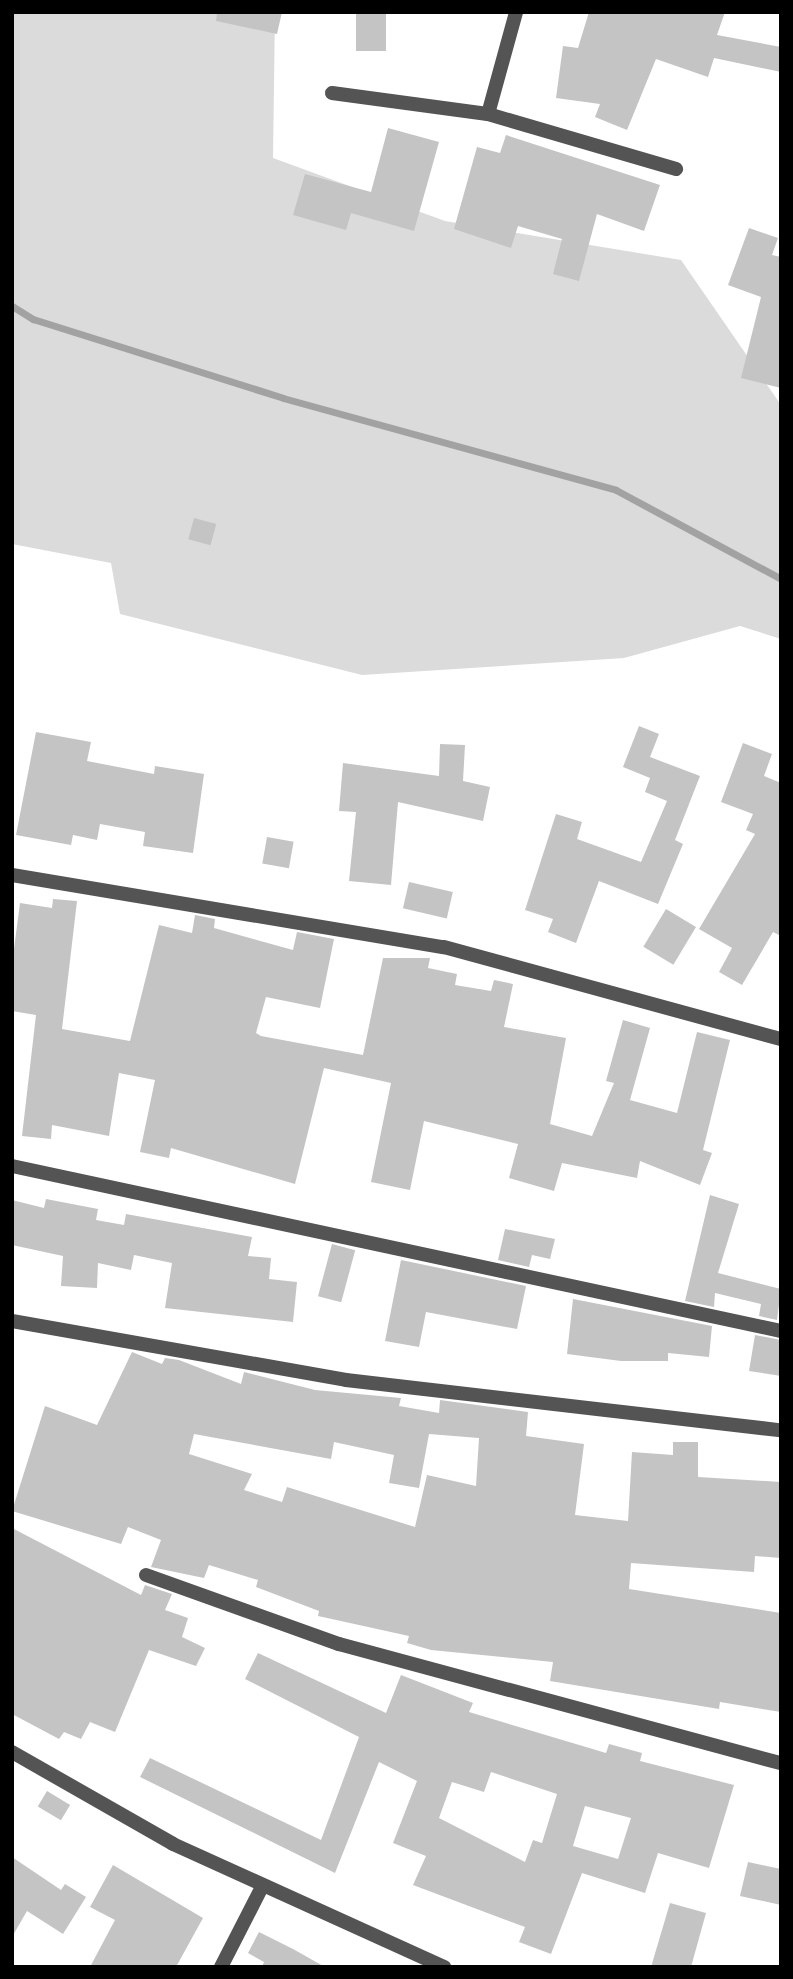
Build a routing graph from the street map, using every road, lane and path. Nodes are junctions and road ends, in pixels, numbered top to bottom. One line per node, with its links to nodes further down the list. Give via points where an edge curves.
1 (516, 12): 3 (street)
2 (332, 93): 3 (street)
3 (488, 114): 4 (street)
4 (676, 169)
5 (12, 875): 6 (street, via 444,947)
6 (781, 1039)
7 (12, 1166): 9 (street)
8 (12, 1321): 10 (street, via 346,1380)
9 (781, 1331)
10 (781, 1430)
11 (146, 1575): 13 (street, via 339,1644)
12 (12, 1752): 14 (street)
13 (781, 1763)
14 (262, 1887): 15 (street); 16 (street)
15 (221, 1967)
16 (444, 1967)

